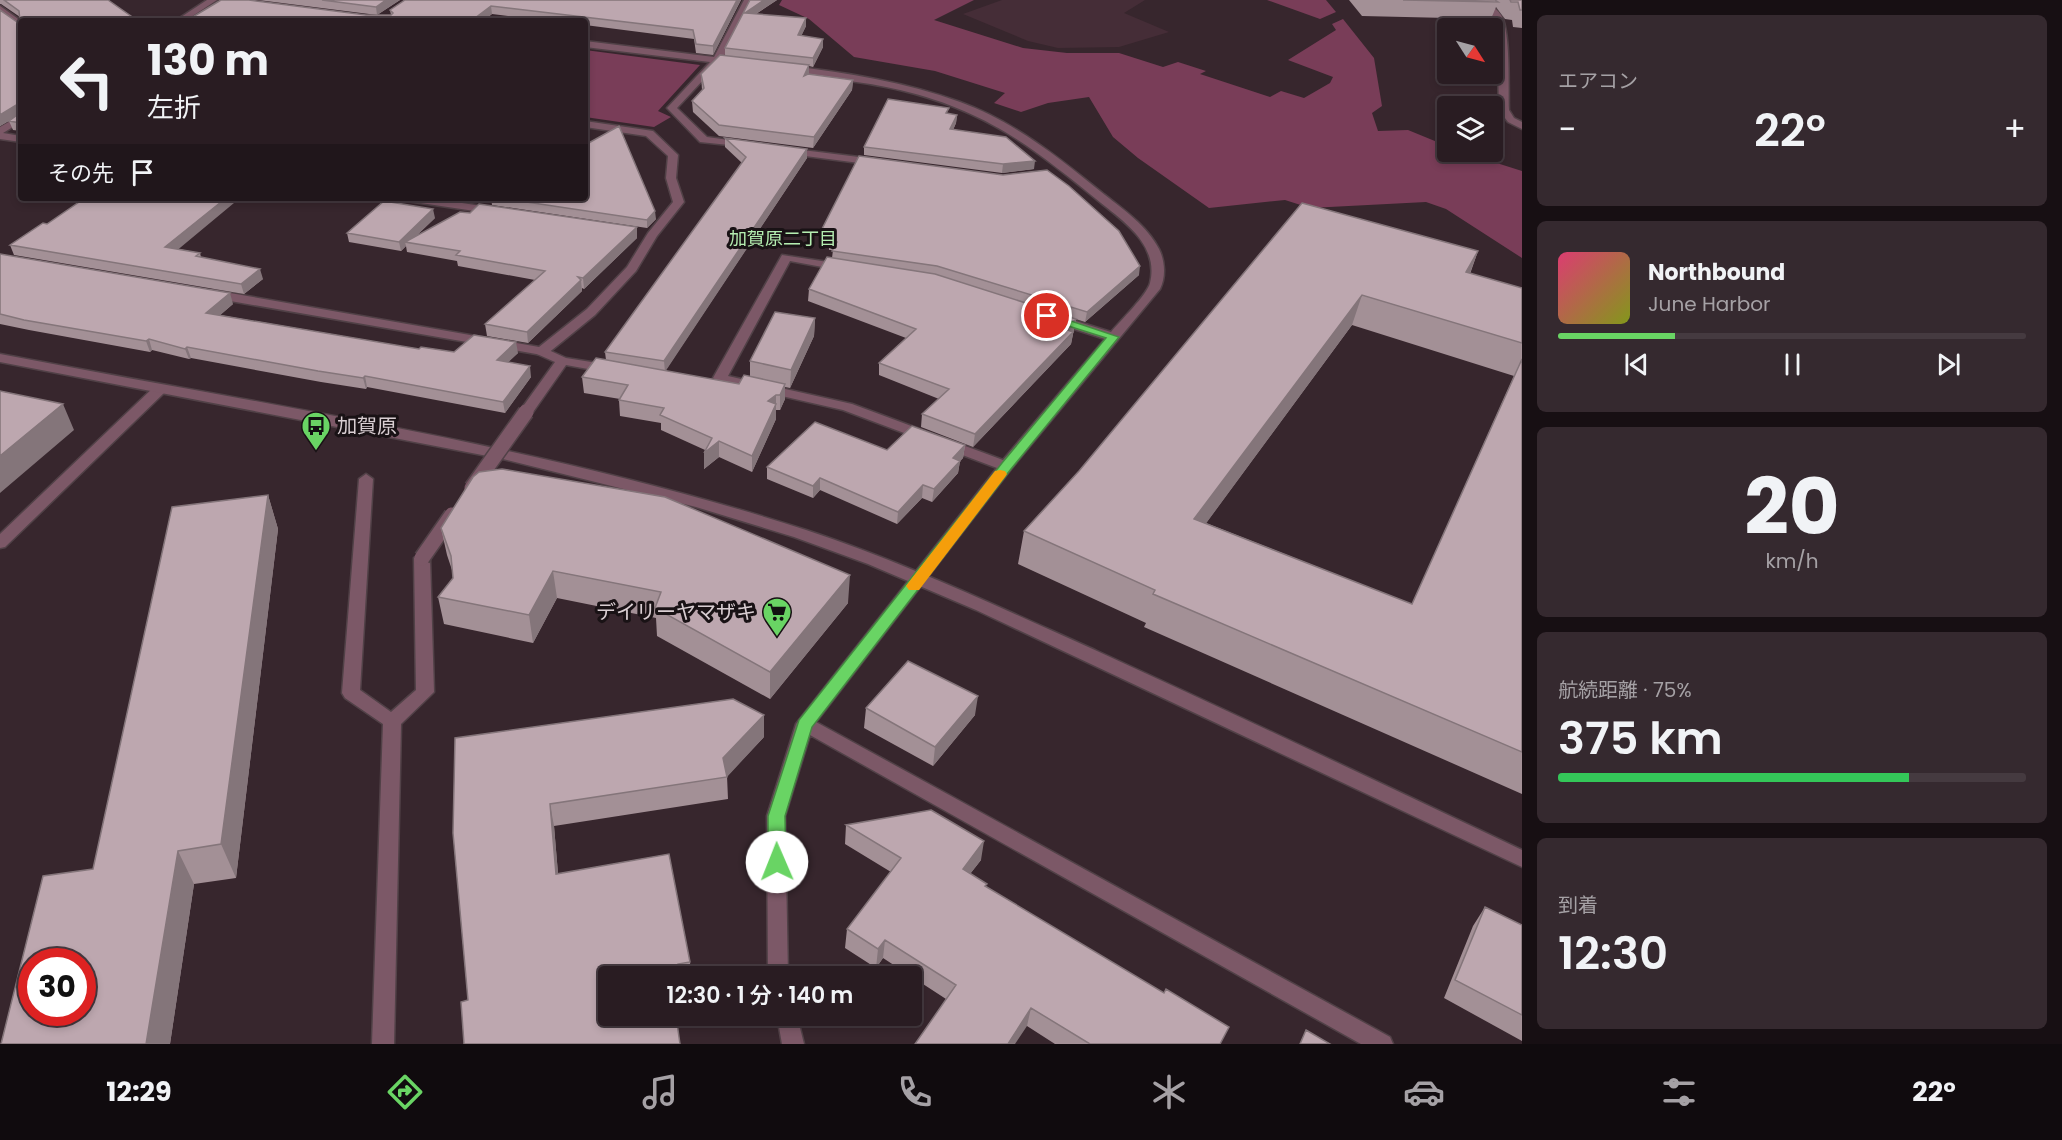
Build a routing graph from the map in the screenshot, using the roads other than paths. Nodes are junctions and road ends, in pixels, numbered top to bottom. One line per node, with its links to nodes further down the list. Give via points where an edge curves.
1 (213, 0): 5 (street)
2 (748, 0): 8 (street)
3 (1477, 0): 13 (street, via 1496,14 1501,26 1504,110)
4 (0, 9): 6 (street)
5 (184, 18)
6 (18, 23)
7 (588, 44): 8 (street)
8 (717, 60): 9 (street); 17 (street, via 672,108 704,140)
9 (749, 64)
10 (782, 68): 25 (street, via 873,80 946,100 1010,128 1141,231 1157,259 1156,286)
11 (18, 120): 14 (street)
12 (588, 124): 26 (street, via 650,133 673,155 671,178 679,202 647,235 632,270 591,312)
13 (1522, 126)
14 (0, 131)
15 (0, 136): 16 (street)
16 (18, 139)
17 (750, 146)
18 (773, 149): 19 (street)
19 (887, 164)
20 (427, 201): 21 (street)
21 (512, 214)
22 (855, 268): 31 (street, via 786,257 715,379 847,407)
23 (200, 292): 26 (street)
24 (1047, 316): 25 (street)
25 (1113, 337): 31 (street)
26 (542, 351): 28 (street)
27 (0, 358): 30 (street)
28 (563, 361): 29 (street); 35 (street, bridge, via 422,558 425,692)
29 (621, 371)
30 (159, 390): 33 (street); 34 (street, via 451,443 692,499)
31 (1006, 466): 34 (street)
32 (366, 479): 35 (street, via 351,693)
33 (0, 543)
34 (920, 578): 36 (street); 37 (street, via 1237,722)
35 (392, 721): 40 (street)
36 (805, 724): 38 (street, via 776,816); 42 (street)
37 (1522, 859)
38 (778, 966)
39 (789, 1026): 41 (street)
40 (382, 1044)
41 (793, 1044)
42 (1382, 1044)

